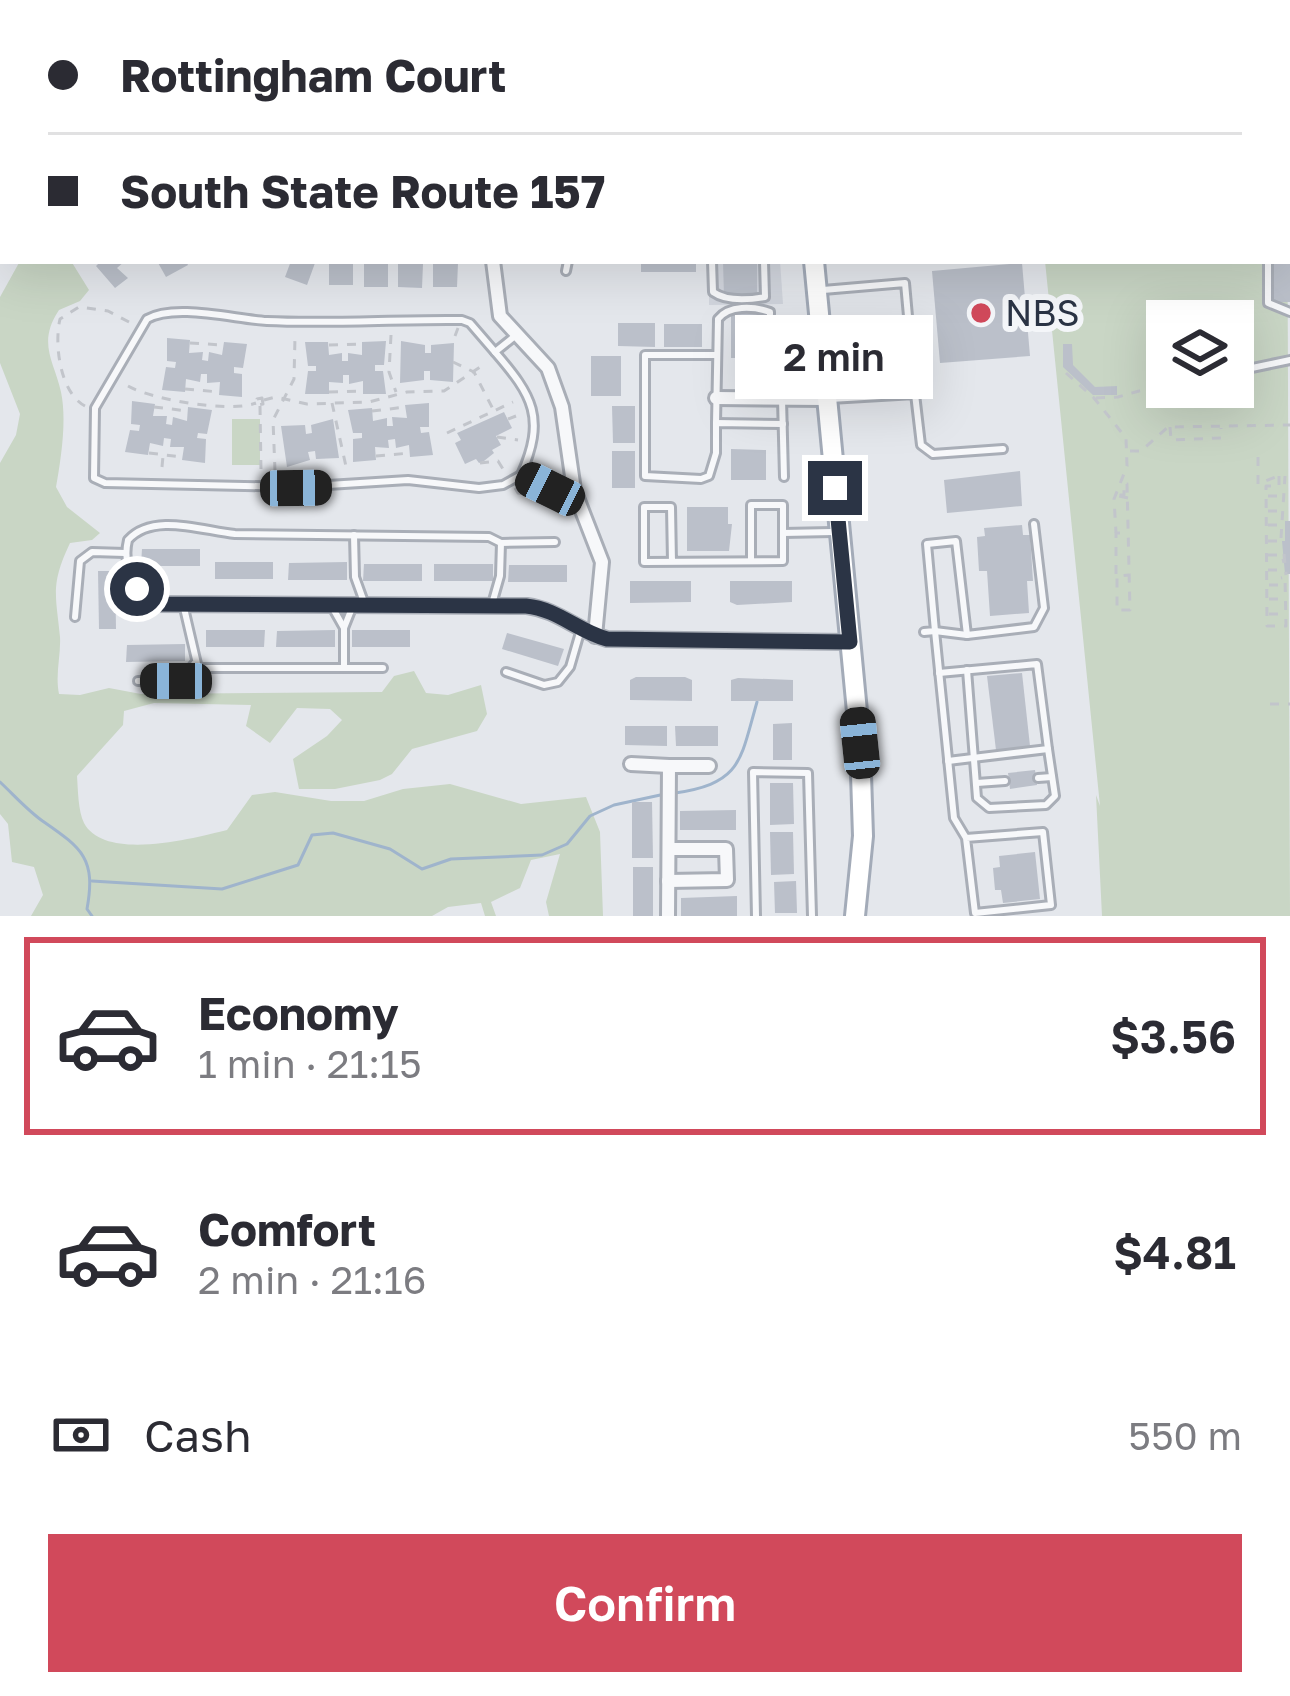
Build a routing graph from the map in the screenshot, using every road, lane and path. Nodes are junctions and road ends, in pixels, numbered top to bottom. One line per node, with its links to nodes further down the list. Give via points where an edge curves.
1 (494, 264): 14 (street, via 500,316)
2 (712, 264): 3 (lane, via 713,292 749,300 765,297)
3 (764, 264)
4 (814, 264): 6 (main road)
5 (1268, 264): 7 (lane, via 1268,303)
6 (817, 291): 42 (lane, via 905,283); 50 (main road)
7 (1290, 312)
8 (129, 322): 55 (path, via 79,307 60,319 67,384)
9 (458, 326): 13 (path)
10 (204, 332): 17 (path)
11 (343, 335): 18 (path)
12 (391, 335): 26 (path)
13 (455, 336)
14 (515, 336): 22 (lane); 94 (street, via 548,368)
15 (295, 337): 47 (path)
16 (190, 343): 17 (path)
17 (204, 344): 20 (path)
18 (343, 344): 19 (path); 21 (path)
19 (362, 344)
20 (223, 345)
21 (328, 345)
22 (495, 352): 92 (lane, via 532,400 532,451); 92 (lane, via 462,320 156,314 95,408 94,478 296,488 408,480 479,488)
23 (717, 355): 44 (lane); 49 (lane, via 724,312 770,312); 65 (lane, via 644,358 645,476 709,476)
24 (1290, 360): 29 (lane)
25 (453, 362): 30 (path)
26 (388, 364): 27 (path); 41 (path)
27 (400, 364)
28 (480, 367): 30 (path)
29 (1254, 368)
30 (474, 372): 41 (path, via 449,390); 62 (path)
31 (1066, 373): 45 (path)
32 (258, 385): 53 (path)
33 (128, 386): 46 (path)
34 (185, 389): 36 (path)
35 (1146, 389): 45 (path)
36 (200, 390): 39 (path); 52 (path)
37 (343, 391): 38 (path); 40 (path); 51 (path)
38 (363, 391)
39 (219, 392)
40 (329, 392)
41 (397, 394): 48 (path)
42 (915, 394): 50 (lane); 75 (lane, via 921,445 933,454)
43 (521, 396): 62 (path)
44 (716, 398): 49 (street); 65 (lane)
45 (1094, 398): 76 (path, via 1124,431)
46 (170, 399): 52 (path); 58 (path)
47 (285, 399): 53 (path); 54 (path); 74 (path, via 274,417)
48 (386, 399): 51 (path); 59 (path)
49 (776, 399): 50 (street); 66 (lane)
50 (826, 399): 112 (main road)
51 (344, 401): 54 (path)
52 (200, 402): 53 (path)
53 (260, 402): 88 (path)
54 (332, 403): 87 (path)
55 (87, 407)
56 (154, 407): 58 (path)
57 (406, 407): 59 (path)
58 (169, 409): 61 (path)
59 (386, 409): 60 (path)
60 (372, 410)
61 (188, 411)
62 (495, 413): 70 (path)
63 (516, 416): 64 (path)
64 (508, 419)
65 (716, 423): 66 (lane)
66 (783, 424): 93 (lane)
67 (1290, 425): 68 (path)
68 (1221, 426): 69 (path); 69 (path, via 1221,439 1171,440)
69 (1170, 427): 76 (path, via 1142,451)
70 (447, 433)
71 (497, 437): 72 (path)
72 (518, 440)
73 (284, 446): 74 (path)
74 (274, 447): 89 (path)
75 (1003, 449)
76 (1128, 452): 98 (path)
77 (148, 453): 79 (path)
78 (410, 453): 80 (path)
79 (163, 454): 82 (path); 86 (path)
80 (391, 455): 81 (path); 85 (path)
81 (376, 456)
82 (182, 457)
83 (1258, 457): 95 (path)
84 (480, 463): 91 (path, via 498,461)
85 (392, 464)
86 (162, 467)
87 (346, 470)
88 (261, 471)
89 (275, 471)
90 (1284, 474): 95 (path); 99 (path); 117 (path, via 1281,539)
91 (507, 475)
92 (521, 475): 94 (lane, via 550,489)
93 (784, 477)
94 (574, 484): 153 (street, via 602,562)
95 (1258, 484): 97 (path)
96 (514, 486): 102 (path)
97 (1258, 494)
98 (1115, 495): 101 (path); 101 (path, via 1124,495 1127,484); 114 (path)
99 (1266, 496): 100 (path); 105 (path)
100 (1280, 496)
101 (1128, 498): 104 (path)
102 (563, 501)
103 (1118, 508): 104 (path)
104 (1128, 508): 109 (path)
105 (1266, 511): 106 (path); 110 (path)
106 (1280, 511)
107 (1034, 524): 154 (lane, via 1044,608 1034,627)
108 (1118, 524): 109 (path)
109 (1128, 524): 115 (path)
110 (1266, 525): 111 (path); 117 (path)
111 (1280, 525)
112 (839, 532): 113 (lane); 155 (main road)
113 (783, 533): 127 (lane, via 783,561); 127 (lane, via 783,506 751,505)
114 (1116, 533): 115 (path); 133 (path)
115 (1128, 533): 121 (path)
116 (354, 535): 119 (lane); 122 (lane, via 145,527); 145 (lane)
117 (1266, 541): 124 (path)
118 (555, 542): 119 (lane)
119 (501, 543): 146 (lane)
120 (1119, 548): 121 (path)
121 (1129, 548): 126 (path)
122 (125, 553): 142 (lane, via 137,589); 149 (lane, via 92,552 80,561)
123 (1284, 554): 129 (path)
124 (1267, 555): 129 (path, via 1282,555); 130 (path)
125 (1119, 560): 126 (path)
126 (1129, 560): 132 (path)
127 (751, 561): 128 (lane)
128 (672, 562): 128 (lane, via 671,508 644,508 644,562)
129 (1284, 563): 147 (path, via 1286,626 1267,626)
130 (1267, 570): 131 (path); 136 (path)
131 (1280, 570)
132 (1130, 575): 133 (path); 135 (path)
133 (1117, 576): 141 (path, via 1117,610 1130,610)
134 (1119, 584): 135 (path)
135 (1130, 584): 141 (path)
136 (1267, 585): 137 (path); 138 (path)
137 (1281, 585)
138 (1267, 599): 139 (path); 147 (path)
139 (1281, 599)
140 (1119, 600): 141 (path)
141 (1130, 601)
142 (155, 604): 143 (street)
143 (183, 604): 144 (street); 156 (lane)
144 (331, 605): 145 (street); 150 (lane)
145 (358, 605): 146 (street); 150 (lane)
146 (491, 605): 153 (street, via 539,607)
147 (1267, 614): 148 (path)
148 (1281, 614)
149 (75, 617)
150 (344, 628): 157 (lane)
151 (925, 632): 152 (lane)
152 (935, 632): 154 (lane); 154 (lane, via 927,544 956,541); 161 (lane)
153 (588, 633): 155 (street); 160 (lane, via 558,682)
154 (967, 635)
155 (850, 642): 181 (main road, via 863,836)
156 (194, 664): 157 (lane); 162 (lane, via 182,680)
157 (344, 668): 158 (lane)
158 (383, 668)
159 (967, 670): 161 (lane); 165 (lane, via 1037,664); 166 (lane)
160 (506, 672)
161 (939, 673): 167 (lane)
162 (137, 681)
163 (1270, 704): 164 (path)
164 (1290, 704)
165 (1048, 749): 166 (lane); 171 (lane)
166 (975, 758): 167 (lane); 174 (lane)
167 (948, 761): 175 (lane, via 953,818)
168 (631, 764): 169 (street)
169 (669, 766): 170 (street); 176 (street)
170 (710, 766)
171 (1052, 777): 172 (lane); 174 (lane, via 1046,805 989,808 977,798)
172 (1038, 778)
173 (1005, 781): 174 (lane)
174 (976, 783)
175 (966, 838): 175 (lane, via 975,913 1051,905 1042,832)
176 (669, 849): 177 (street); 177 (street, via 726,849 727,880)
177 (668, 880): 178 (street)
178 (668, 916)
179 (756, 916): 180 (lane, via 754,772 808,772)
180 (812, 916)
181 (855, 916)

